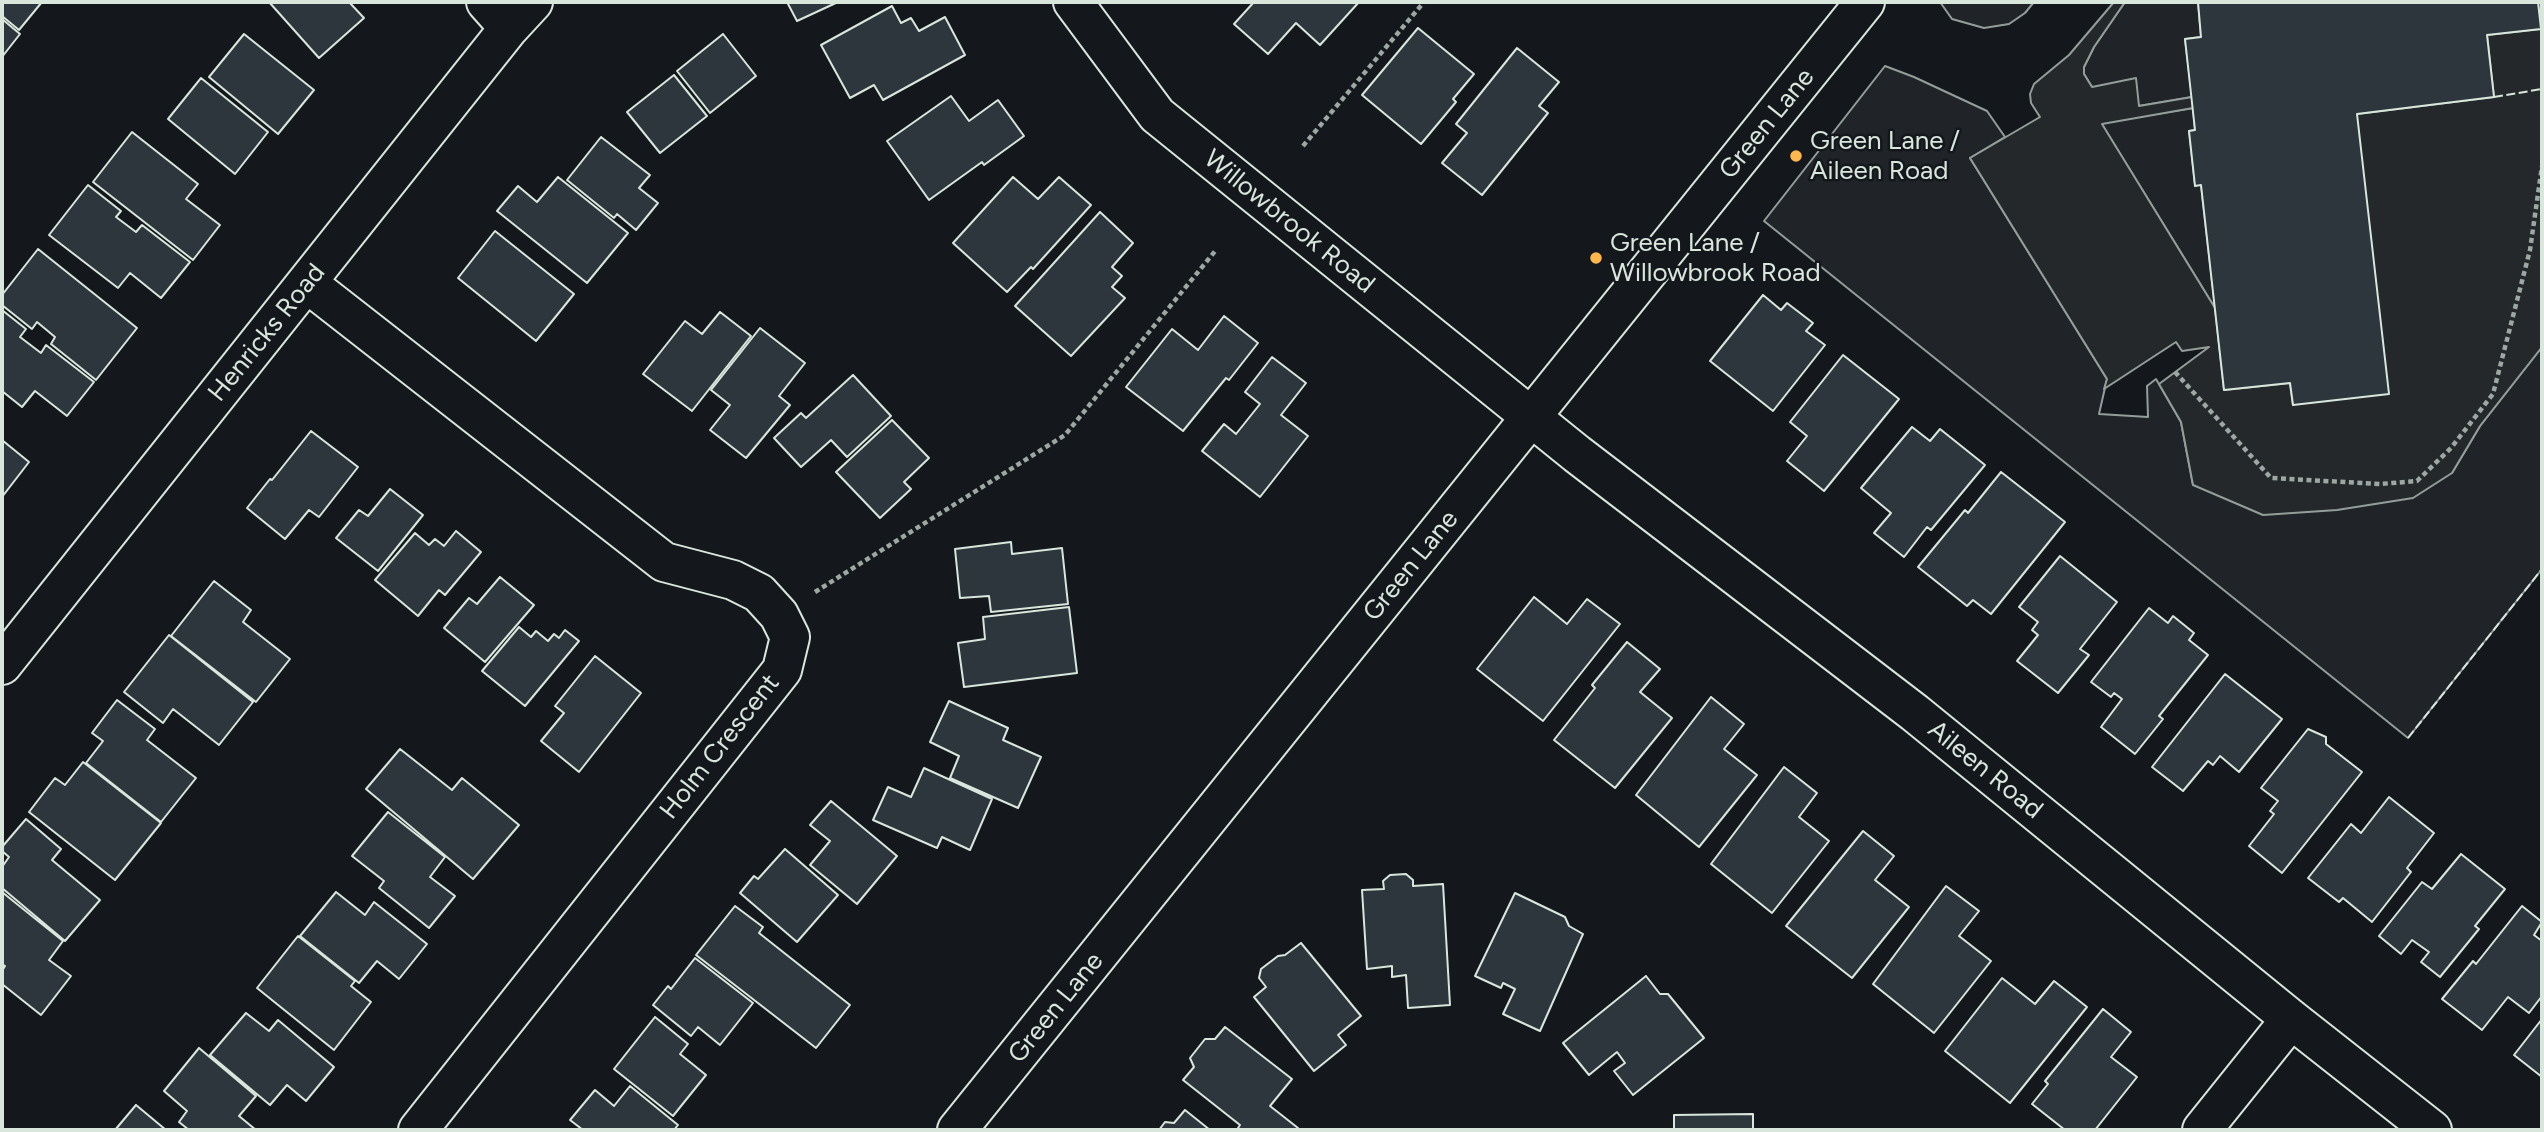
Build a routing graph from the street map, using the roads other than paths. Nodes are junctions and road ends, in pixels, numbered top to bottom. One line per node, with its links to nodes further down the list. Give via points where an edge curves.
1 (1073, 2): 5 (street, Willowbrook Road, via 1157,115)
2 (1865, 2): 5 (street, Green Lane)
3 (509, 11): 4 (street, Henricks Road)
4 (307, 283): 6 (street, Henricks Road); 8 (street, Holm Crescent, via 664,562 733,580 759,593 779,615 790,637 782,670)
5 (1532, 417): 7 (street, Aileen Road, via 1915,713); 9 (street, Green Lane)
6 (2, 665)
7 (2291, 1018): 10 (street); 11 (street, Aileen Road)
8 (418, 1130)
9 (957, 1130)
10 (2202, 1130)
11 (2432, 1130)

